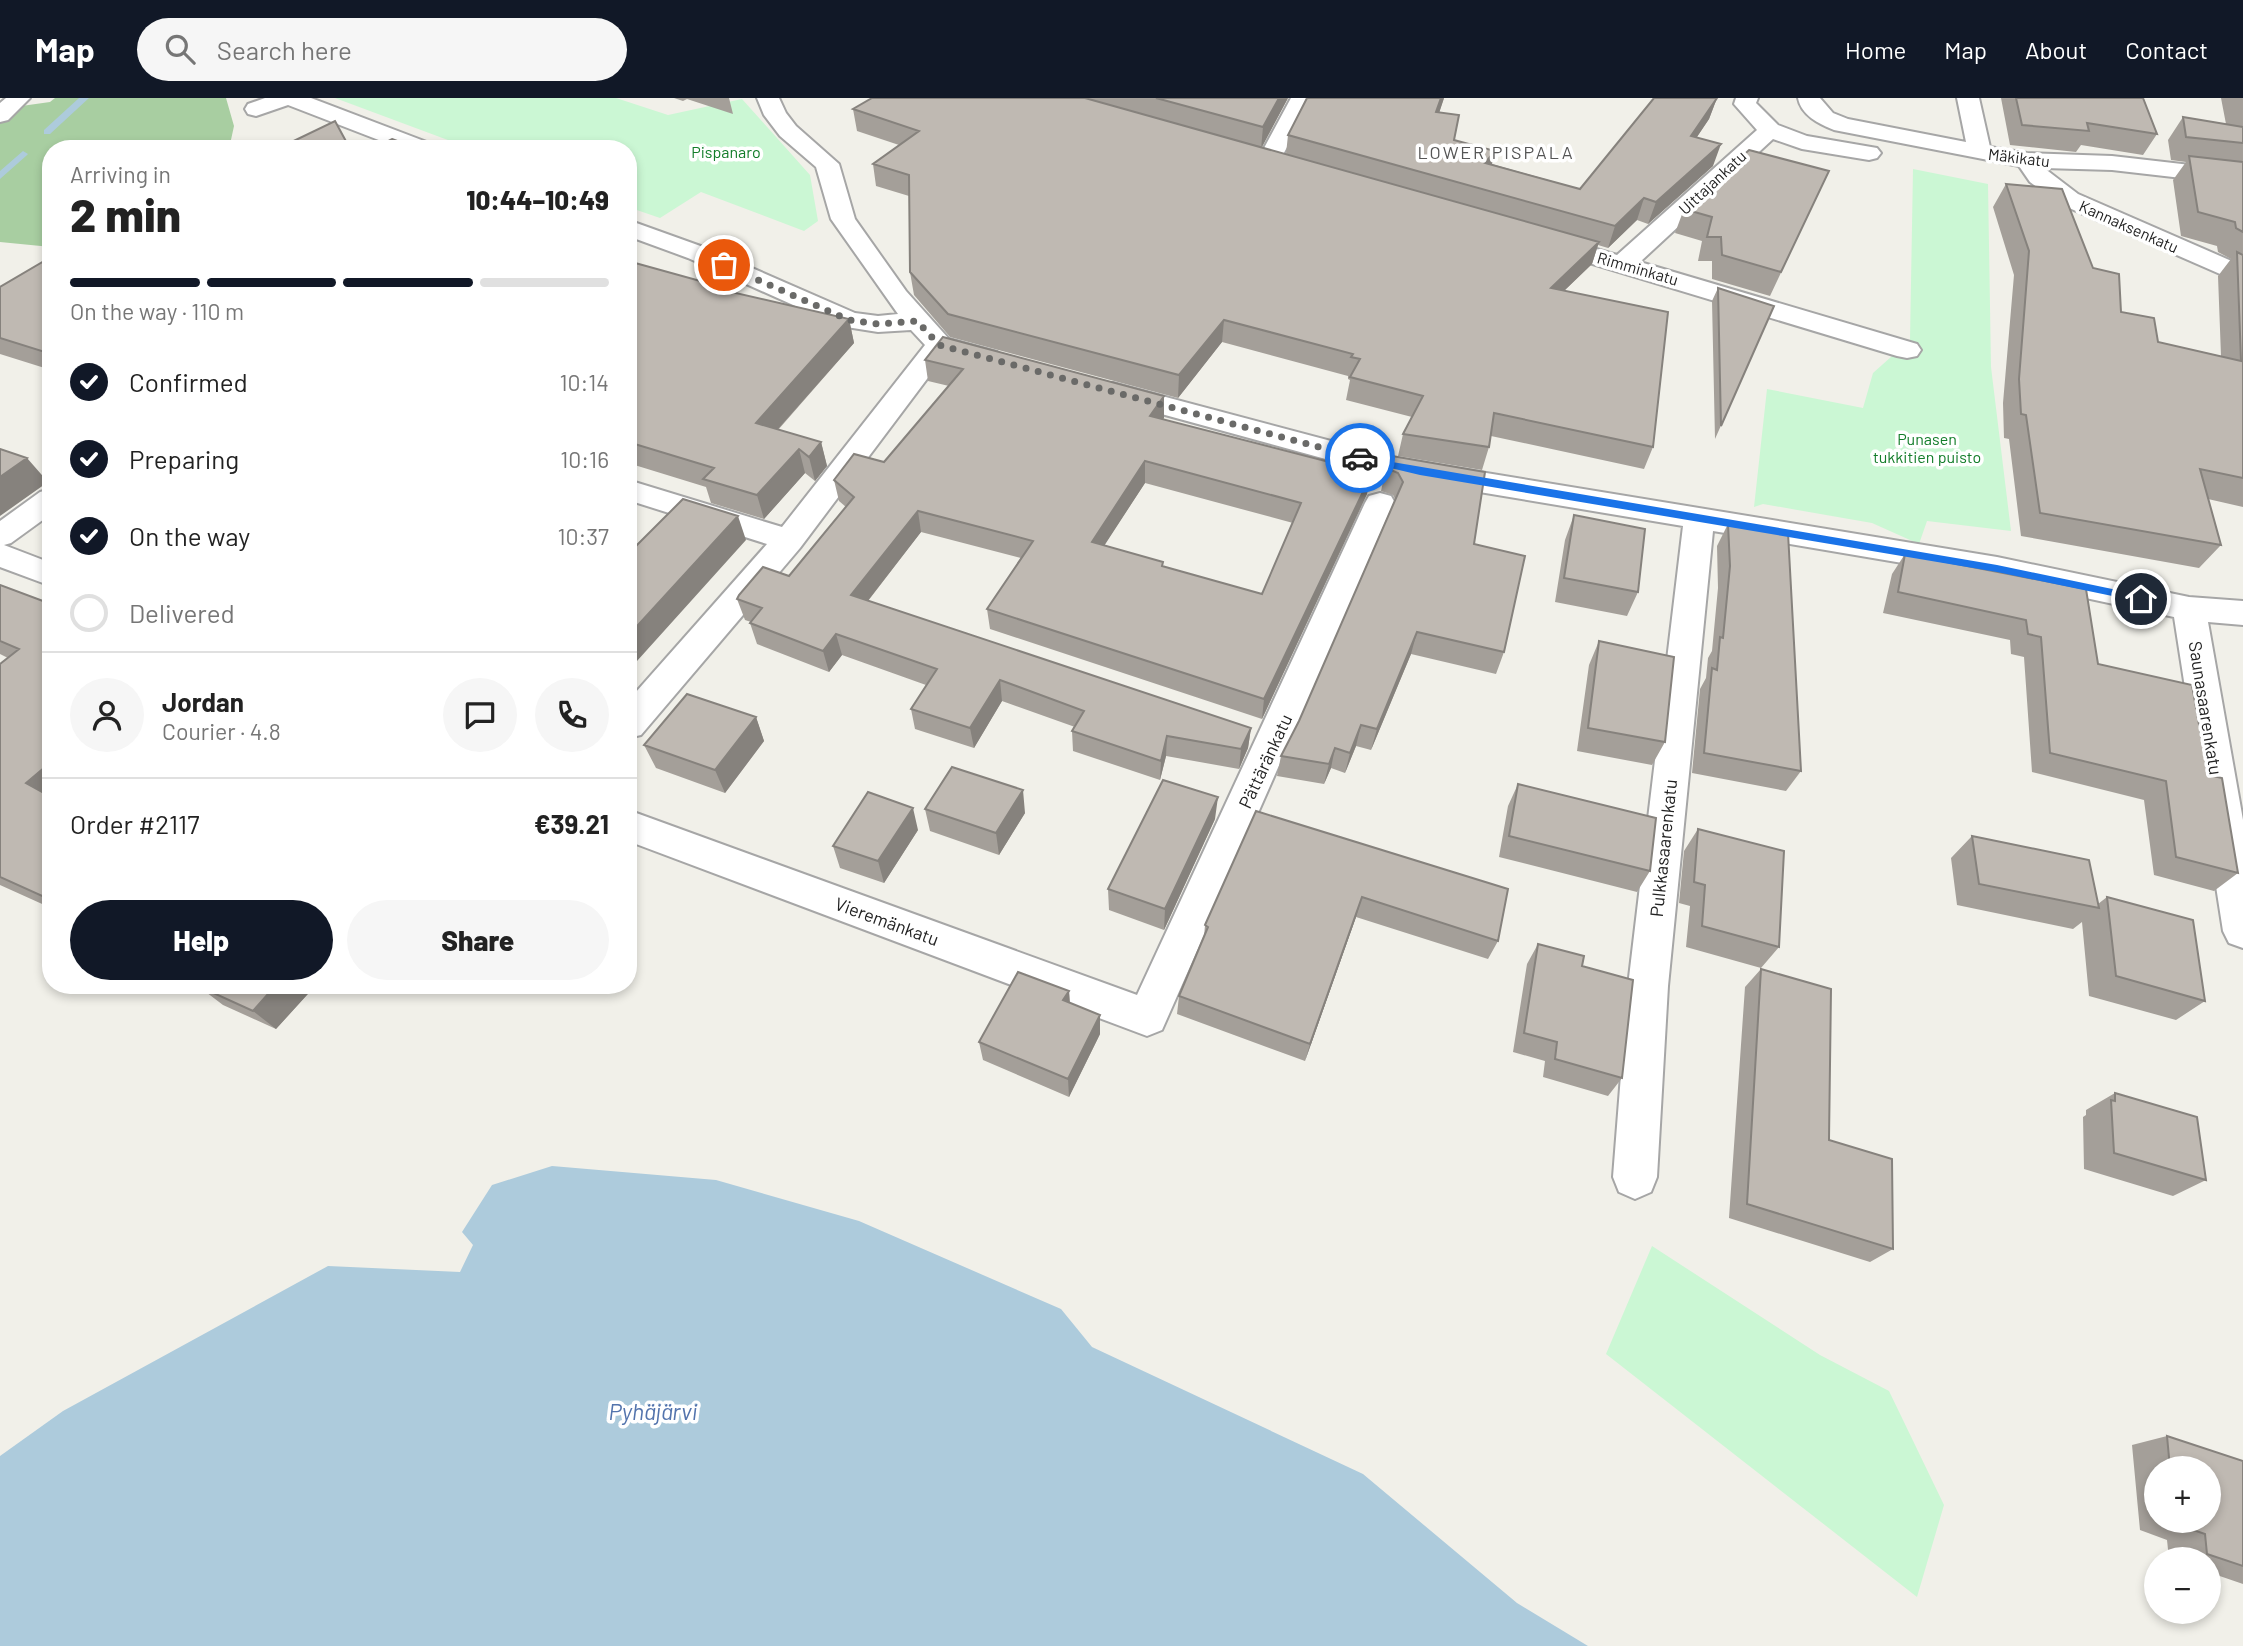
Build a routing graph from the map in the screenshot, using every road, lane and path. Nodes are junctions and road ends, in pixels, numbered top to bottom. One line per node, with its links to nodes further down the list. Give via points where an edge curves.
1 (19, 98): 10 (street)
2 (285, 98): 9 (street)
3 (291, 98): 13 (street)
4 (768, 98): 24 (street, via 788,131 827,164 843,219)
5 (1302, 98): 17 (street)
6 (1747, 98): 11 (street, via 1745,104)
7 (1809, 98): 12 (street, Mäkikatu, via 1825,118)
8 (1968, 98): 14 (street)
9 (256, 109)
10 (0, 115)
11 (1770, 130): 12 (street, via 1802,142 1873,153); 22 (street, Uittajankatu)
12 (1903, 138): 14 (street, Mäkikatu)
13 (401, 140)
14 (1979, 152): 16 (street, Mäkikatu)
15 (1242, 154): 17 (street)
16 (2027, 160): 19 (street, Mäkikatu, via 2112,163); 23 (street, Kannaksenkatu, via 2038,177 2069,199)
17 (1269, 161): 18 (street)
18 (1296, 169)
19 (2243, 178)
20 (637, 231): 24 (street, via 849,320 878,324)
21 (1519, 234): 22 (street, Rimminkatu)
22 (1624, 263): 26 (street, Rimminkatu)
23 (2243, 276)
24 (917, 321): 25 (street)
25 (939, 345): 27 (street); 34 (street)
26 (1907, 350)
27 (1020, 367)
28 (1087, 385): 32 (street, via 1395,468)
29 (637, 493): 34 (street)
30 (1380, 503): 42 (street, Pättäränkatu, via 1261,735)
31 (42, 506): 33 (street)
32 (1699, 520): 37 (street, via 1997,568); 43 (street, Pulkkasaarenkatu, via 1648,986)
33 (0, 536)
34 (789, 540): 39 (street)
35 (0, 555): 36 (street)
36 (42, 571)
37 (2189, 609): 38 (street); 41 (street, Saunasaarenkatu)
38 (2243, 613)
39 (637, 715)
40 (637, 828): 42 (street, Vieremänkatu)
41 (2243, 931)
42 (1147, 1017)
43 (1634, 1177)

